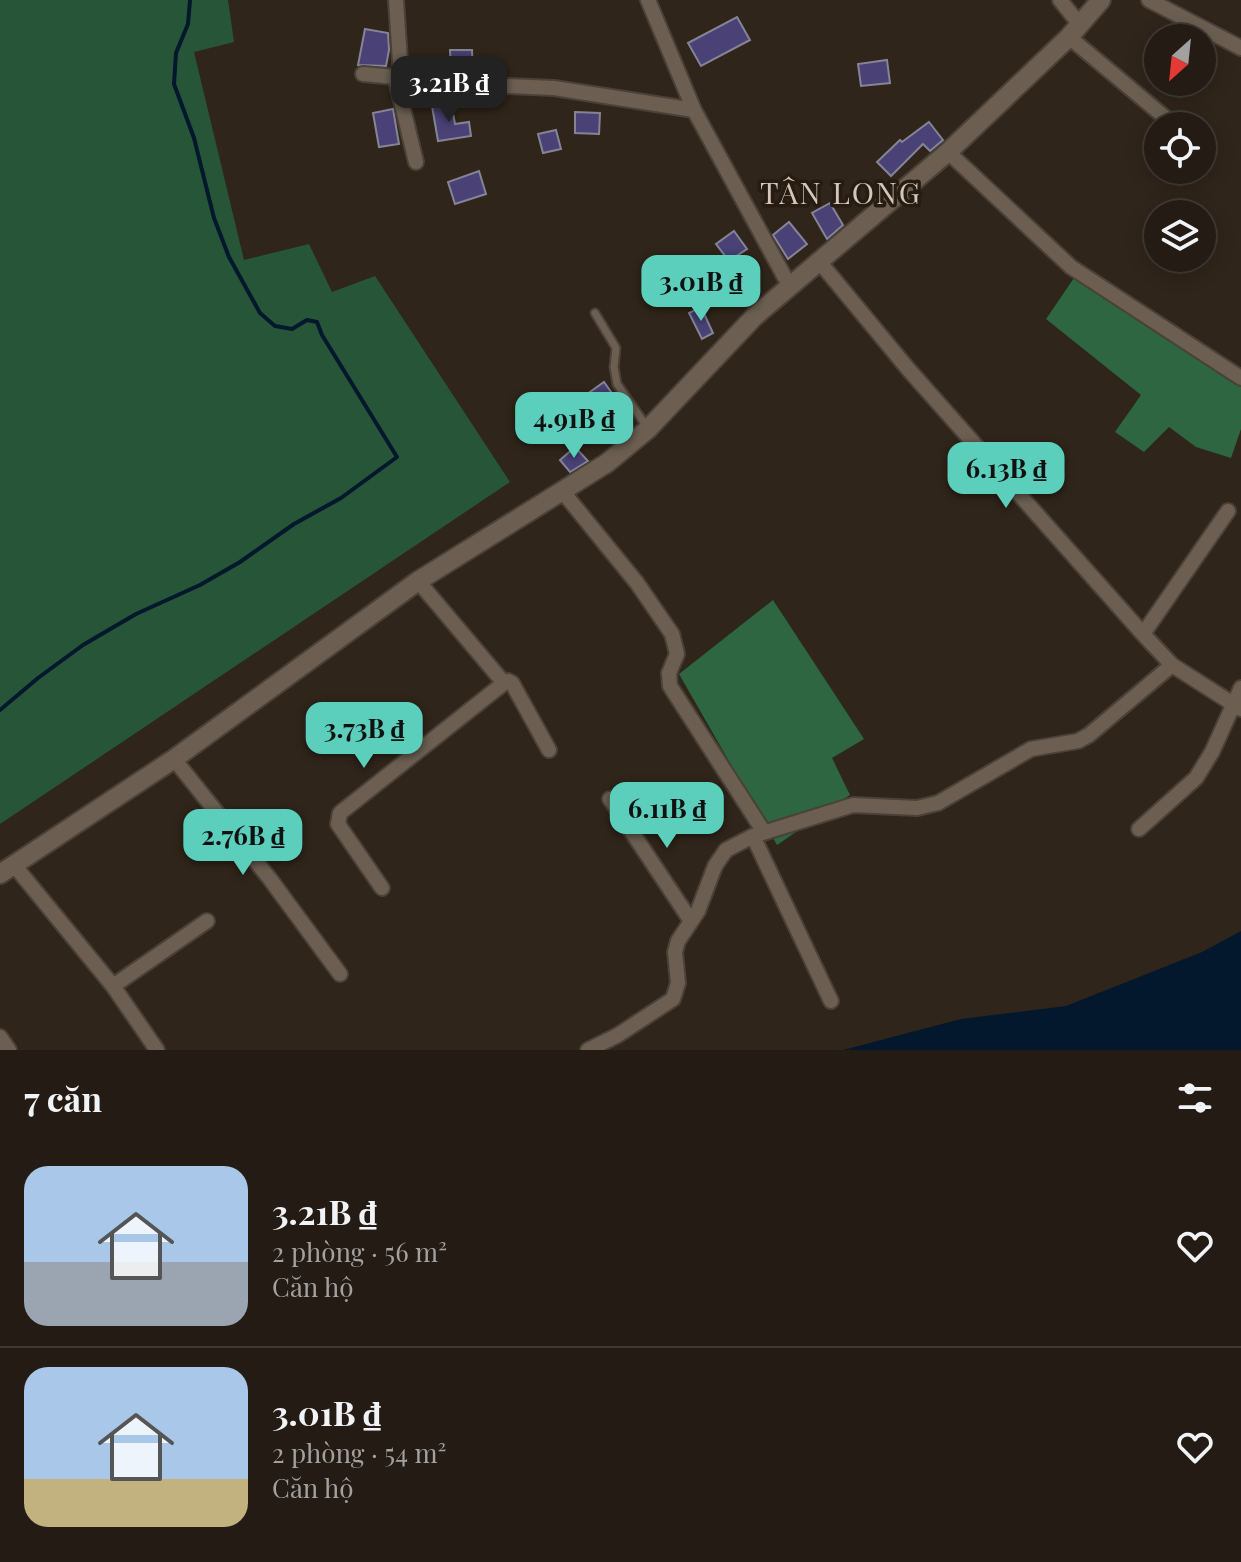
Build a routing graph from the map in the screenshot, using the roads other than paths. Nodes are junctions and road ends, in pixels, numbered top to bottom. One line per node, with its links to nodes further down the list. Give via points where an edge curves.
1 (396, 0): 9 (street)
2 (648, 0): 10 (street)
3 (1060, 0): 6 (street)
4 (1101, 0): 6 (street)
5 (1149, 0): 7 (street)
6 (1074, 31): 11 (street); 12 (street)
7 (1241, 48)
8 (363, 74): 9 (street)
9 (398, 76): 10 (street, via 554,88); 13 (street)
10 (694, 110): 15 (street)
11 (1160, 112)
12 (948, 152): 14 (street); 17 (street, via 1071,267)
13 (416, 162)
14 (818, 260): 15 (street); 22 (street)
15 (789, 285): 18 (street)
16 (595, 313): 18 (lane, via 616,348 617,384)
17 (1241, 378)
18 (648, 429): 19 (street)
19 (563, 492): 21 (street); 31 (street, via 672,634 677,654 670,686)
20 (1228, 511): 22 (street)
21 (418, 581): 24 (street); 28 (street)
22 (1143, 634): 23 (street)
23 (1172, 665): 26 (street); 31 (street, via 1089,735 1031,749 938,803 917,808 853,805)
24 (504, 683): 27 (street, via 512,683); 33 (street, via 340,813 338,824)
25 (1241, 688): 26 (street)
26 (1237, 706): 30 (street, via 1196,778)
27 (549, 750)
28 (174, 759): 32 (street); 36 (street)
29 (610, 799): 35 (street)
30 (1139, 829)
31 (758, 834): 35 (street, via 720,856); 38 (street)
32 (7, 870): 37 (street)
33 (382, 888)
34 (207, 921): 37 (street)
35 (691, 921): 42 (street, via 675,952 678,983 673,999)
36 (340, 974)
37 (113, 986): 41 (street)
38 (831, 1001)
39 (0, 1037): 40 (street)
40 (9, 1050)
41 (157, 1050)
42 (588, 1050)

